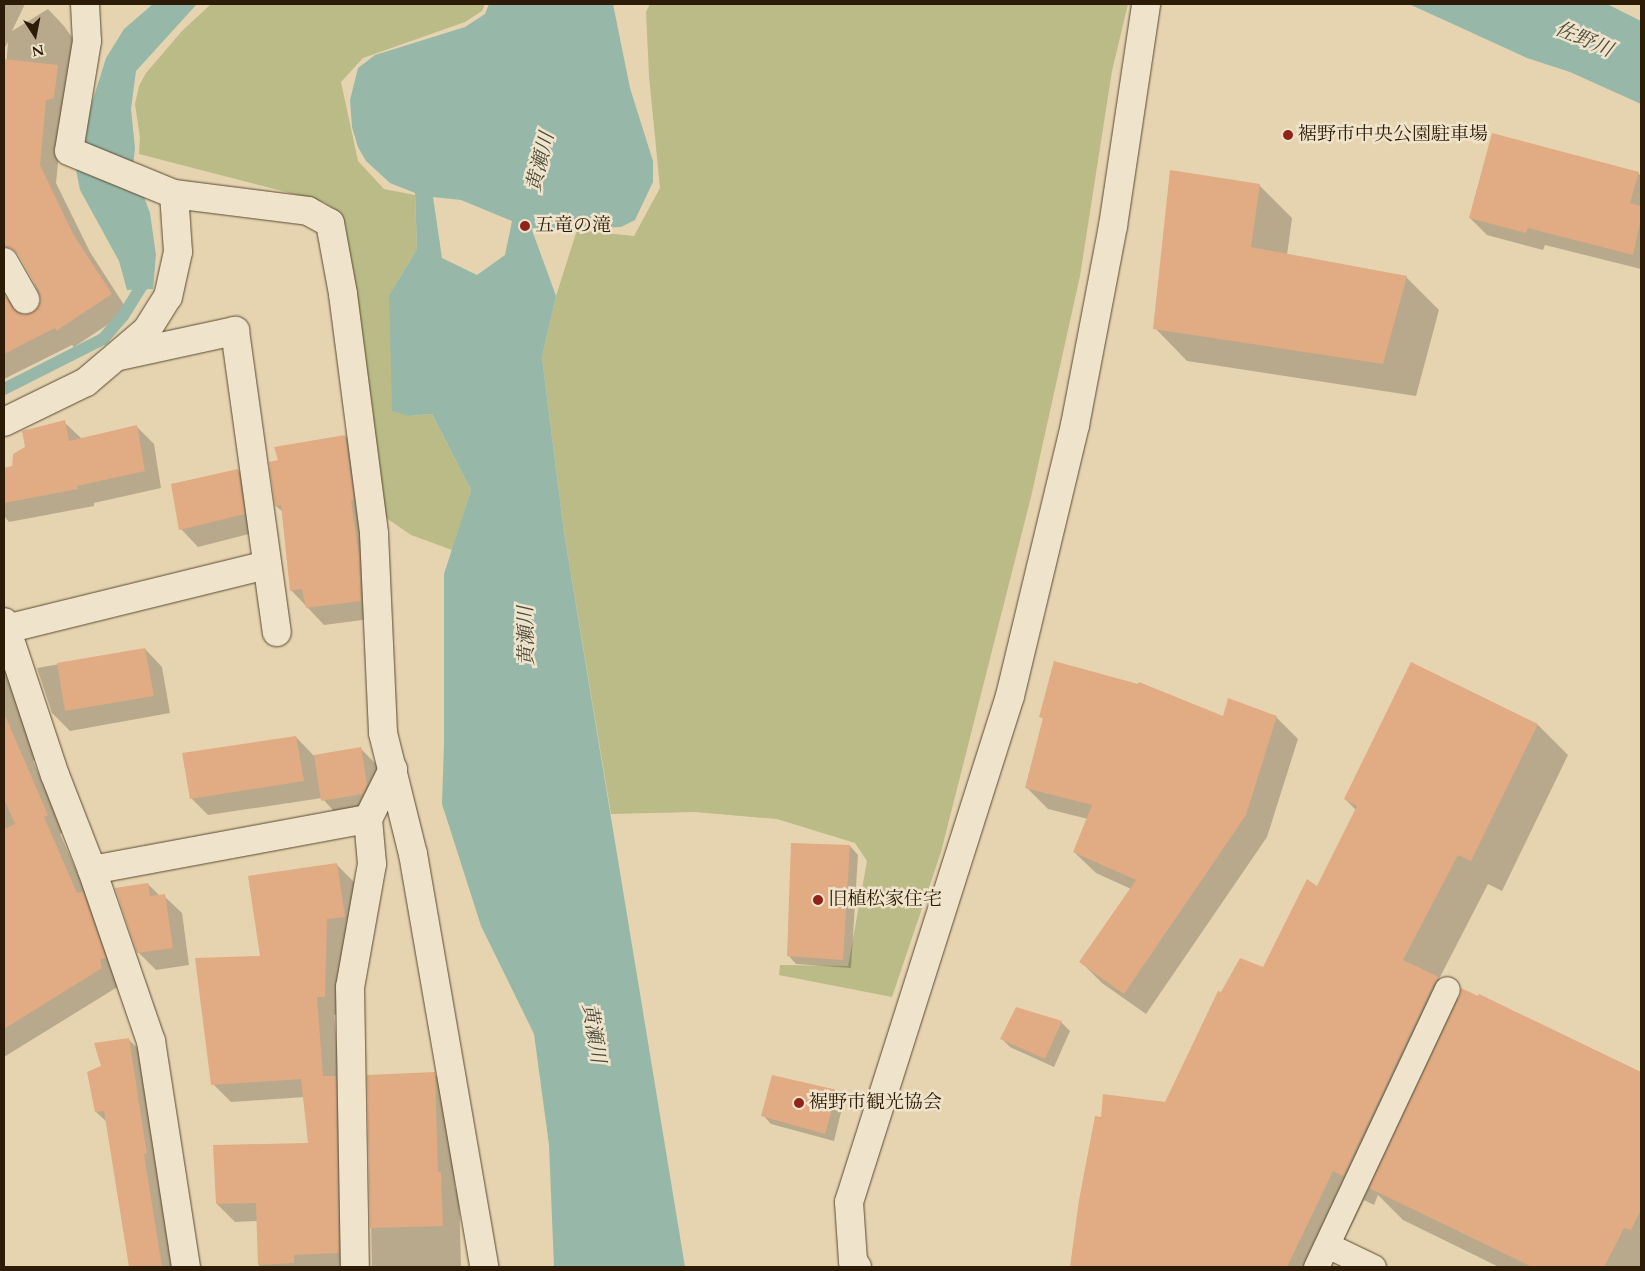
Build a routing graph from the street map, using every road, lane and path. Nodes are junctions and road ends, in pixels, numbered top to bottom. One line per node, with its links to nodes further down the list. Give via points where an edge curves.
1 (85, 4): 3 (street, via 87,41 69,151)
2 (1146, 4): 19 (street, via 1114,226 1075,425 1010,696 849,1202 853,1261)
3 (174, 194): 6 (street, via 178,252 168,297 147,330); 11 (street, via 308,211 330,223 343,294 374,534 383,733)
4 (4, 262): 5 (street)
5 (25, 299)
6 (116, 356): 7 (street, via 86,382); 8 (street, via 234,331)
7 (4, 422)
8 (266, 565): 9 (street); 10 (street)
9 (5, 625): 13 (street, via 55,775)
10 (277, 632)
11 (392, 769): 12 (street); 18 (street, via 413,854)
12 (368, 820): 13 (street); 17 (street, via 372,864 350,987)
13 (92, 870): 16 (street, via 151,1041)
14 (1446, 989): 15 (lane)
15 (1328, 1245): 20 (lane); 21 (lane)
16 (186, 1267)
17 (355, 1267)
18 (484, 1267)
19 (857, 1267)
20 (1316, 1267)
21 (1373, 1267)

